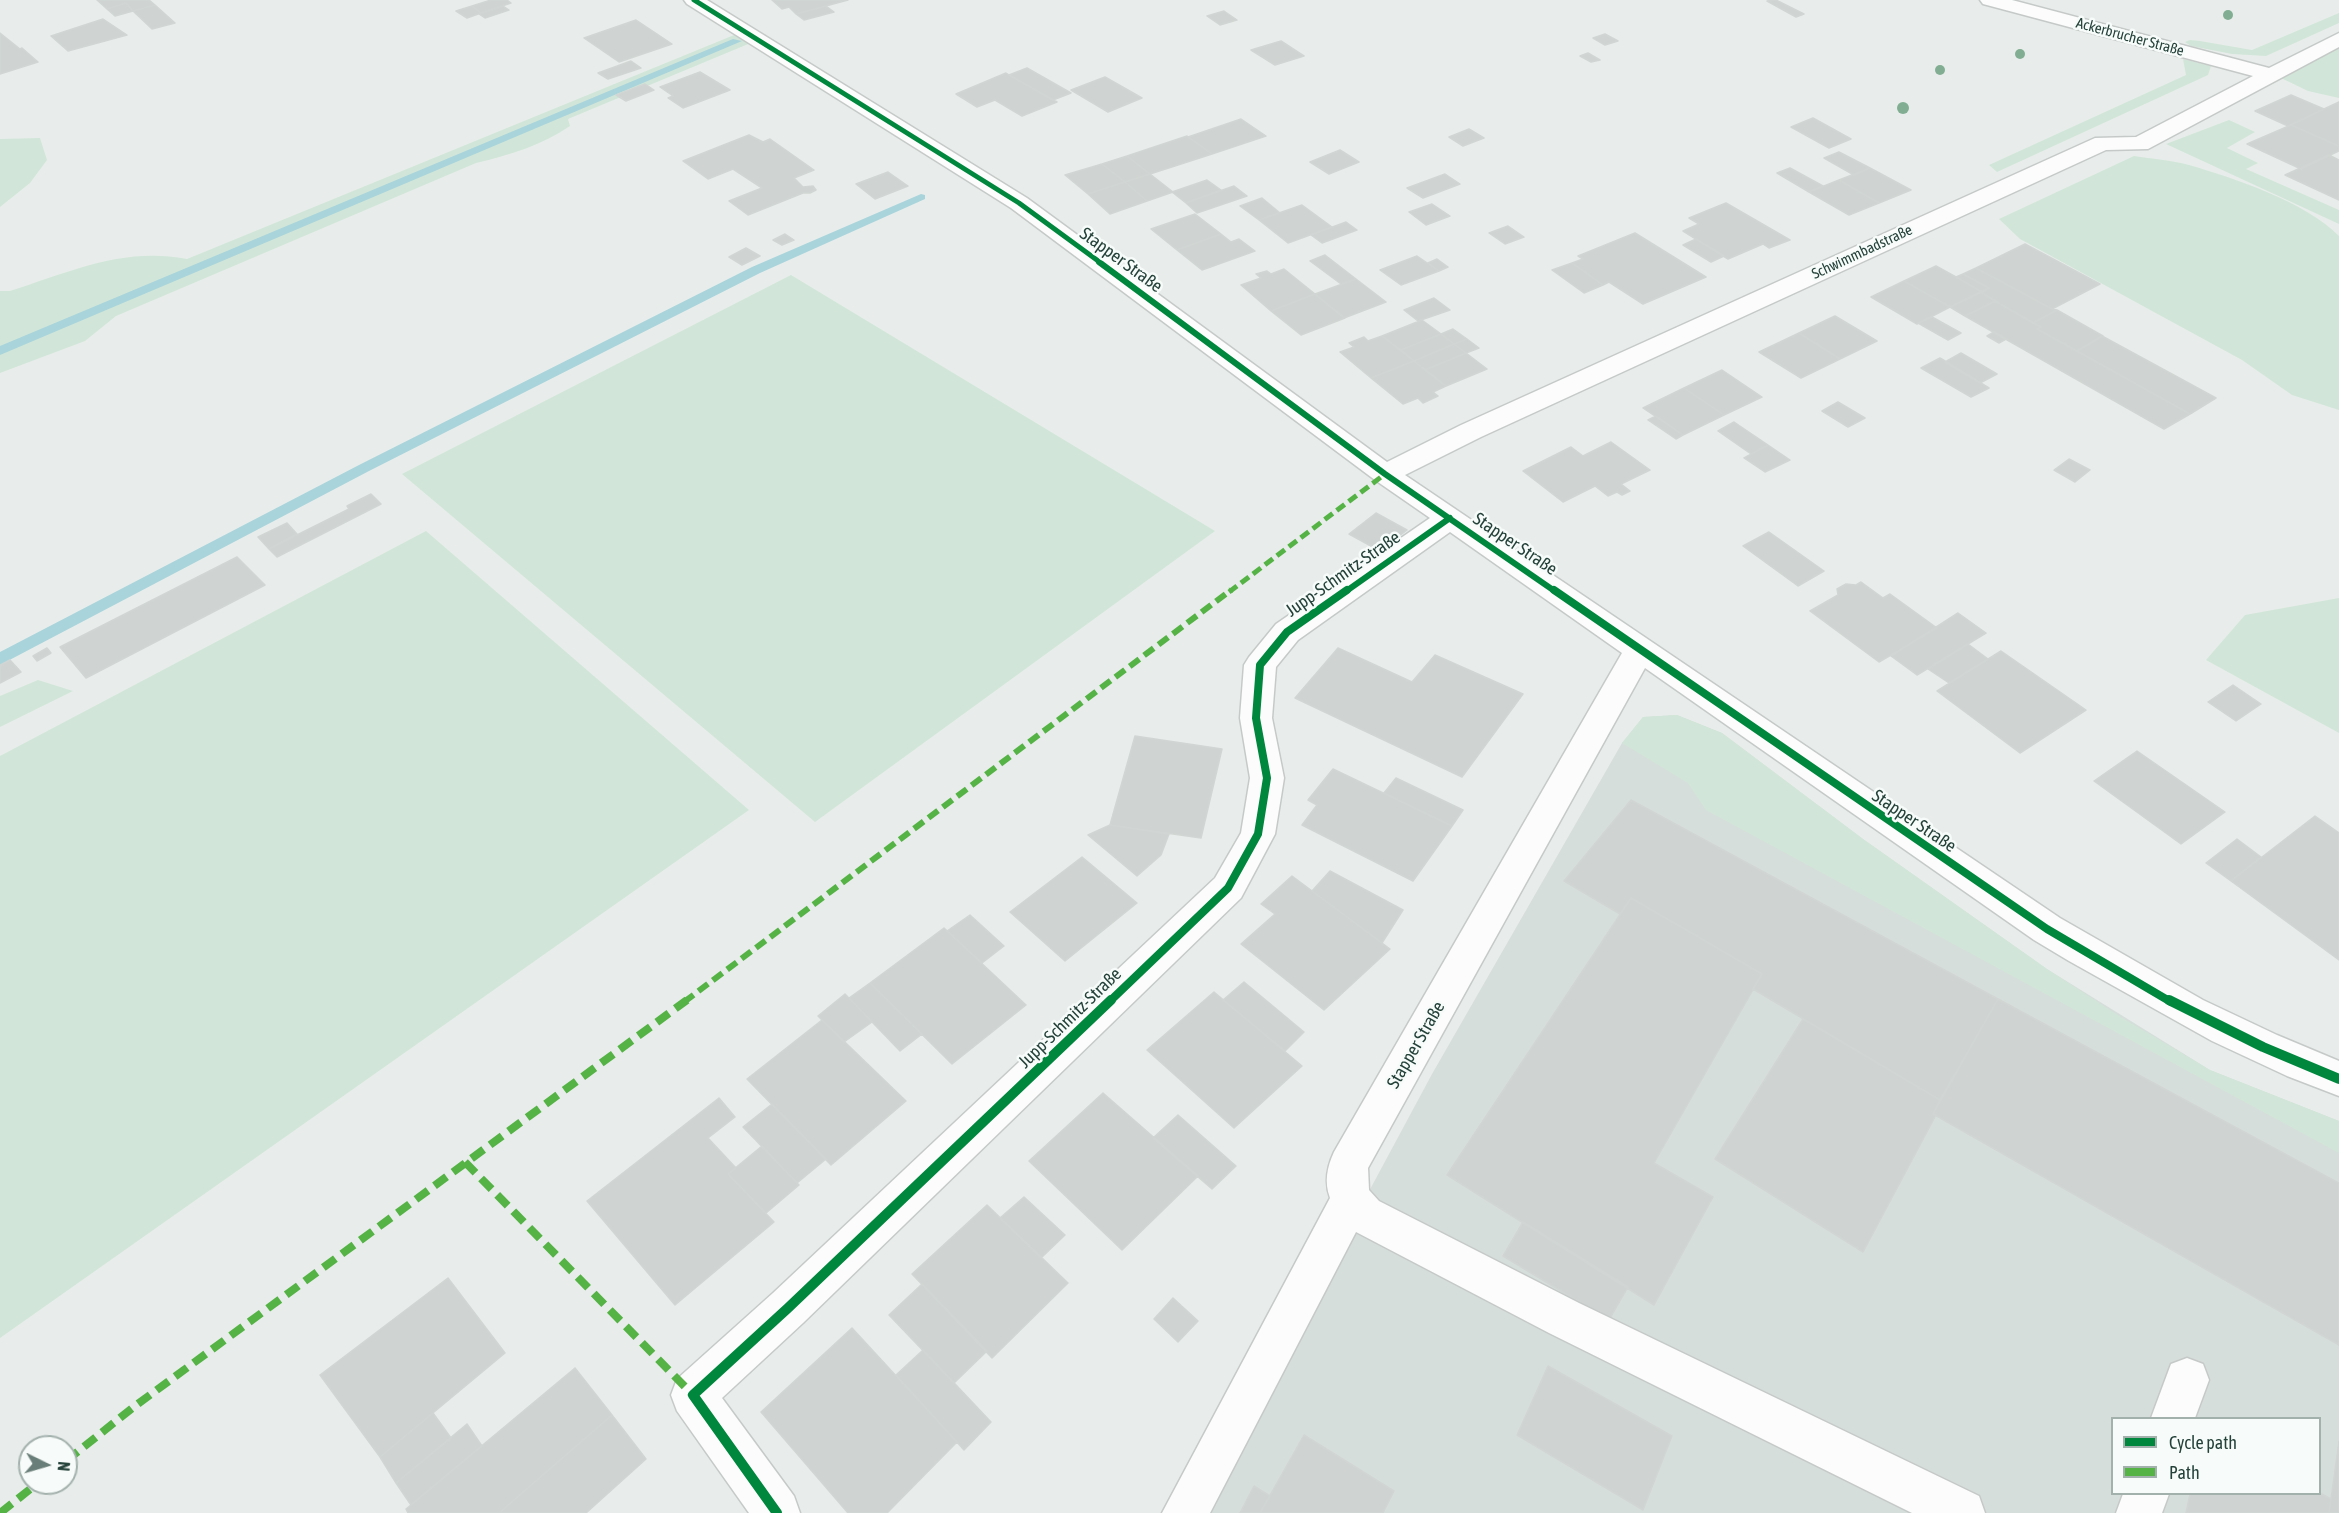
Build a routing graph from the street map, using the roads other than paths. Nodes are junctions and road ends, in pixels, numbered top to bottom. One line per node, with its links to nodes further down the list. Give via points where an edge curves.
1 (694, 0): 5 (street, Stapper Straße, via 1019,203)
2 (1990, 0): 4 (street, Ackerbrucher Straße)
3 (2339, 39): 4 (street, Schwimmbadstraße)
4 (2270, 74): 5 (street, Schwimmbadstraße, via 2242,99 2140,144 2103,142)
5 (1385, 474): 6 (street, Stapper Straße)
6 (1450, 518): 7 (street, Stapper Straße); 11 (street, Jupp-Schmitz-Straße, via 1287,632 1260,665 1256,718 1267,777 1258,834 1228,888 693,1395)
7 (1640, 649): 8 (street, Stapper Straße, via 2017,909 2121,975 2258,1047); 9 (street, Stapper Straße, via 1348,1165)
8 (2339, 1079)
9 (1350, 1201): 12 (street); 13 (street, via 1364,1215 1564,1318)
10 (2146, 1495): 14 (street)
11 (777, 1513)
12 (1185, 1513)
13 (1962, 1513)
14 (2139, 1513)

